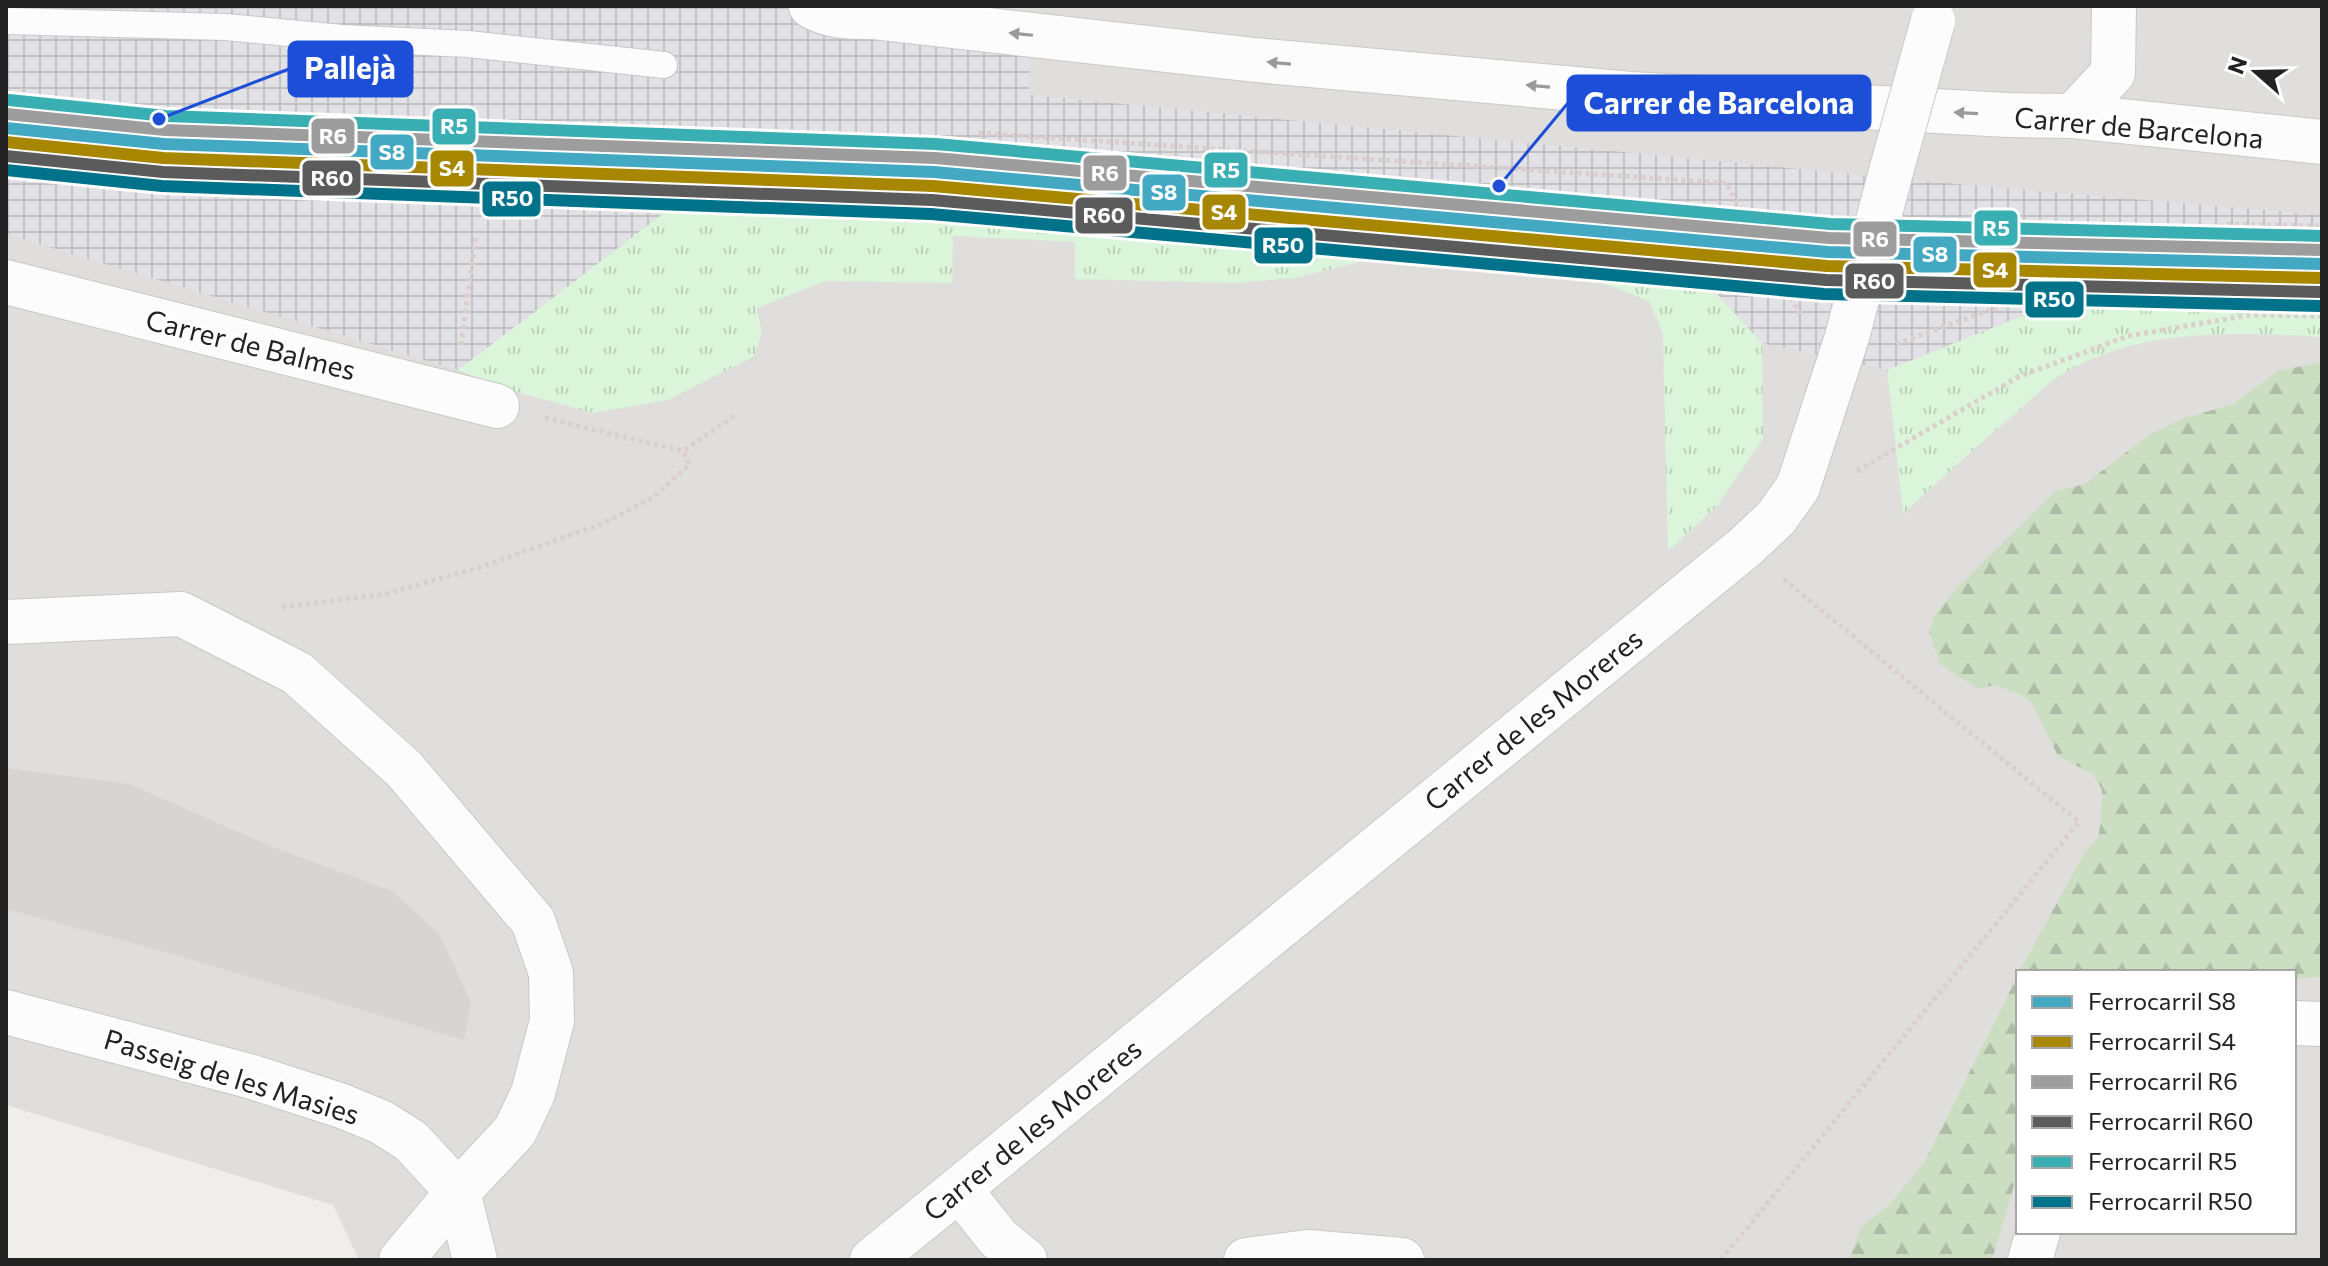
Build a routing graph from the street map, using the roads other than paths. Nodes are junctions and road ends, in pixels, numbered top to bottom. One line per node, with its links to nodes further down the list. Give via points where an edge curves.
1 (811, 6): 6 (street, Carrer de Barcelona, one-way to 1, via 1631,94 849,17)
2 (2114, 6): 6 (street, via 2113,73)
3 (1935, 14): 14 (street, Carrer de les Moreres, bridge, via 1847,337 1798,487 1776,518)
4 (6, 21): 5 (lane, via 226,27)
5 (664, 65)
6 (2073, 116): 7 (street, Carrer de Barcelona)
7 (2322, 142)
8 (6, 282): 9 (street, Carrer de Balmes)
9 (497, 406)
10 (6, 622): 15 (street, via 181,614 297,673 404,769 533,921 551,973 552,1021 533,1093 515,1131)
11 (6, 1012): 15 (street, Passeig de les Masies, via 342,1106 411,1141)
12 (2296, 1023): 13 (street)
13 (2322, 1024)
14 (959, 1189): 19 (street, Carrer de les Moreres); 20 (street, via 998,1238)
15 (458, 1192): 17 (street); 18 (street, Passeig de les Masies)
16 (2037, 1234): 23 (street)
17 (401, 1260)
18 (475, 1260)
19 (872, 1260)
20 (1025, 1260)
21 (1246, 1260): 22 (street, via 1308,1252)
22 (1402, 1260)
23 (2030, 1260)

